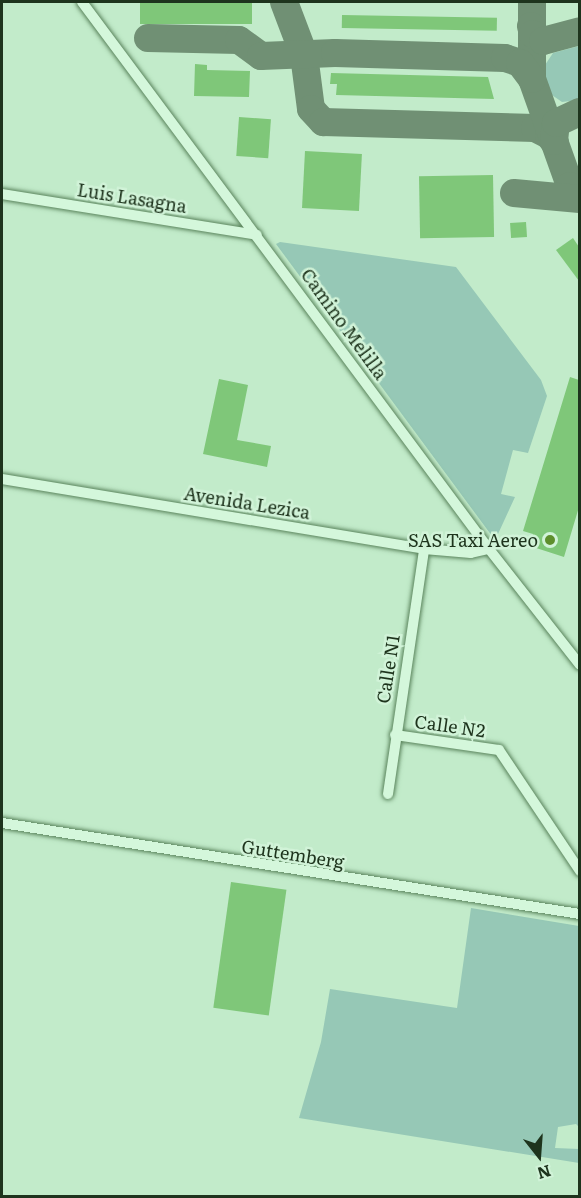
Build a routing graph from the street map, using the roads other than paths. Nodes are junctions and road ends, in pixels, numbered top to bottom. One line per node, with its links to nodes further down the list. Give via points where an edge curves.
1 (82, 2): 3 (street, Camino Melilla)
2 (2, 194): 3 (street, Luis Lasagna)
3 (257, 235): 6 (street, Camino Melilla)
4 (2, 479): 5 (street, Avenida Lezica)
5 (424, 549): 6 (street, Avenida Lezica, via 471,553); 8 (street, Calle N1)
6 (489, 549): 7 (street, Camino Melilla)
7 (579, 665)
8 (395, 735): 9 (street, Calle N1); 11 (street, Calle N2, via 499,750)
9 (388, 794)
10 (2, 823): 12 (street, Guttemberg)
11 (579, 871)
12 (579, 914)

